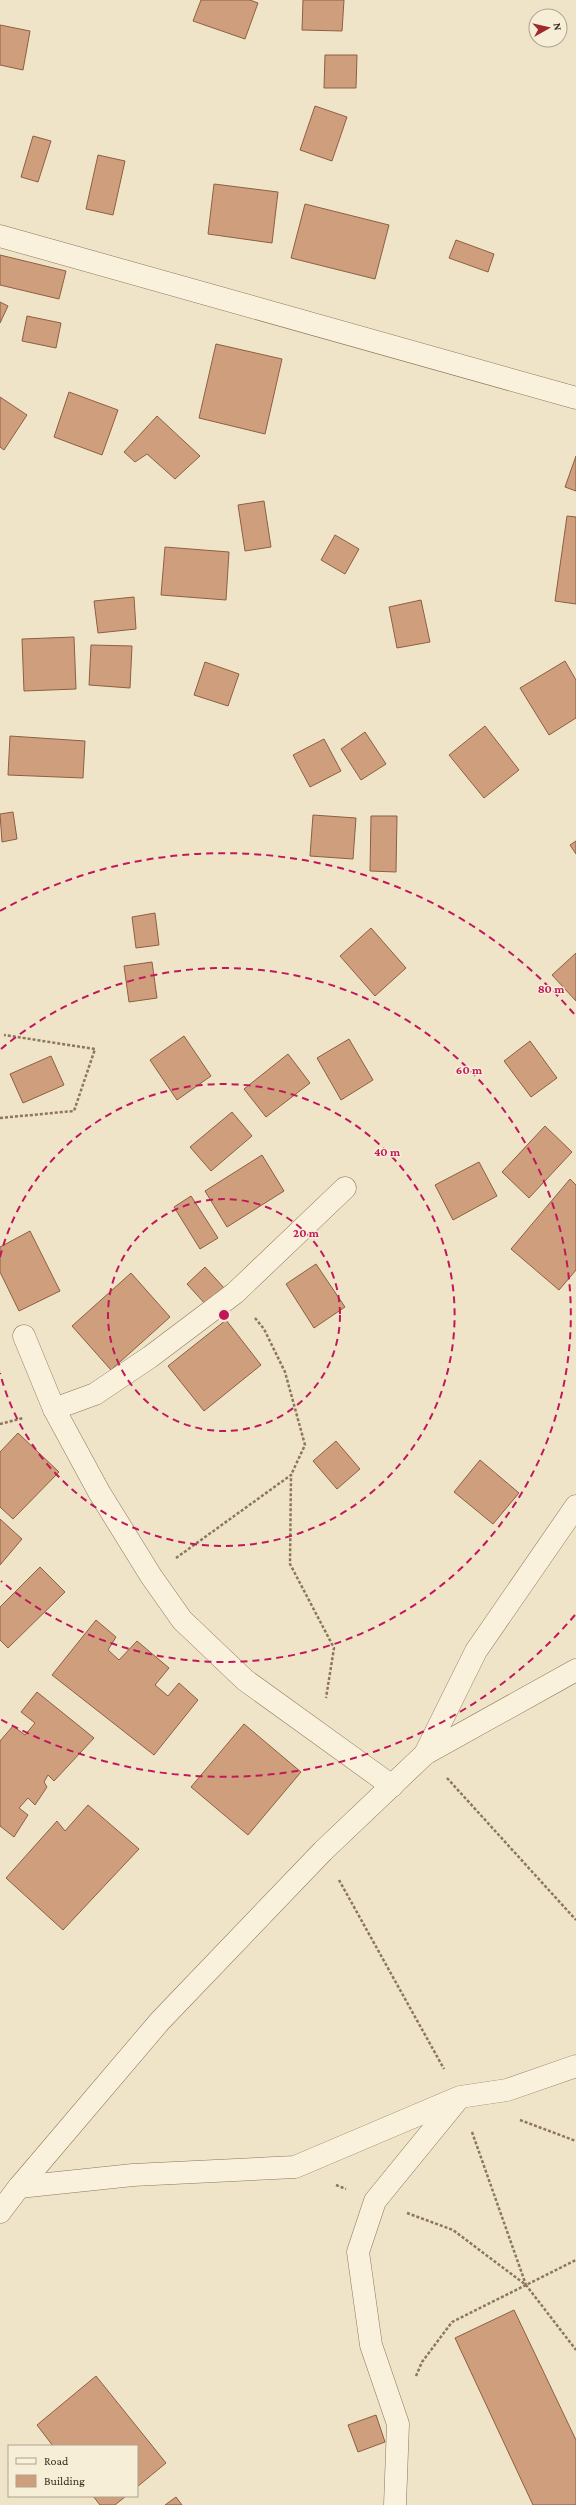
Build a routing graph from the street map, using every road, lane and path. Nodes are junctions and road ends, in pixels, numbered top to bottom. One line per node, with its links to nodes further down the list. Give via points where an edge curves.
1 (0, 236): 2 (street)
2 (576, 398)
3 (4, 1035): 4 (path, via 95,1049 74,1111)
4 (0, 1118)
5 (344, 1188): 6 (street)
6 (235, 1292): 8 (street, via 150,1357 95,1394); 9 (path, via 264,1329 285,1372 304,1445)
7 (24, 1336): 8 (street)
8 (54, 1408): 11 (street, via 99,1492)
9 (291, 1475): 11 (path); 13 (path, via 290,1564 334,1648)
10 (576, 1506): 14 (street, via 476,1651)
11 (151, 1576): 13 (street, via 182,1620 245,1680)
12 (576, 1670): 14 (street)
13 (321, 1734): 15 (street)
14 (425, 1754): 15 (street); 17 (path)
15 (392, 1786): 16 (street)
16 (323, 1851): 19 (path); 21 (street, via 160,2021)
17 (576, 1920)
18 (576, 2066): 19 (street, via 507,2090)
19 (460, 2097): 20 (street); 22 (street); 25 (path)
20 (295, 2167): 21 (street, via 133,2175); 22 (path)
21 (19, 2187): 23 (street)
22 (375, 2201): 25 (path, via 454,2230); 27 (street, via 358,2252 371,2345)
23 (0, 2212)
24 (576, 2260): 25 (path)
25 (526, 2285): 26 (path); 27 (path, via 452,2322 422,2362)
26 (576, 2350)
27 (398, 2424): 28 (street)
28 (395, 2505)

